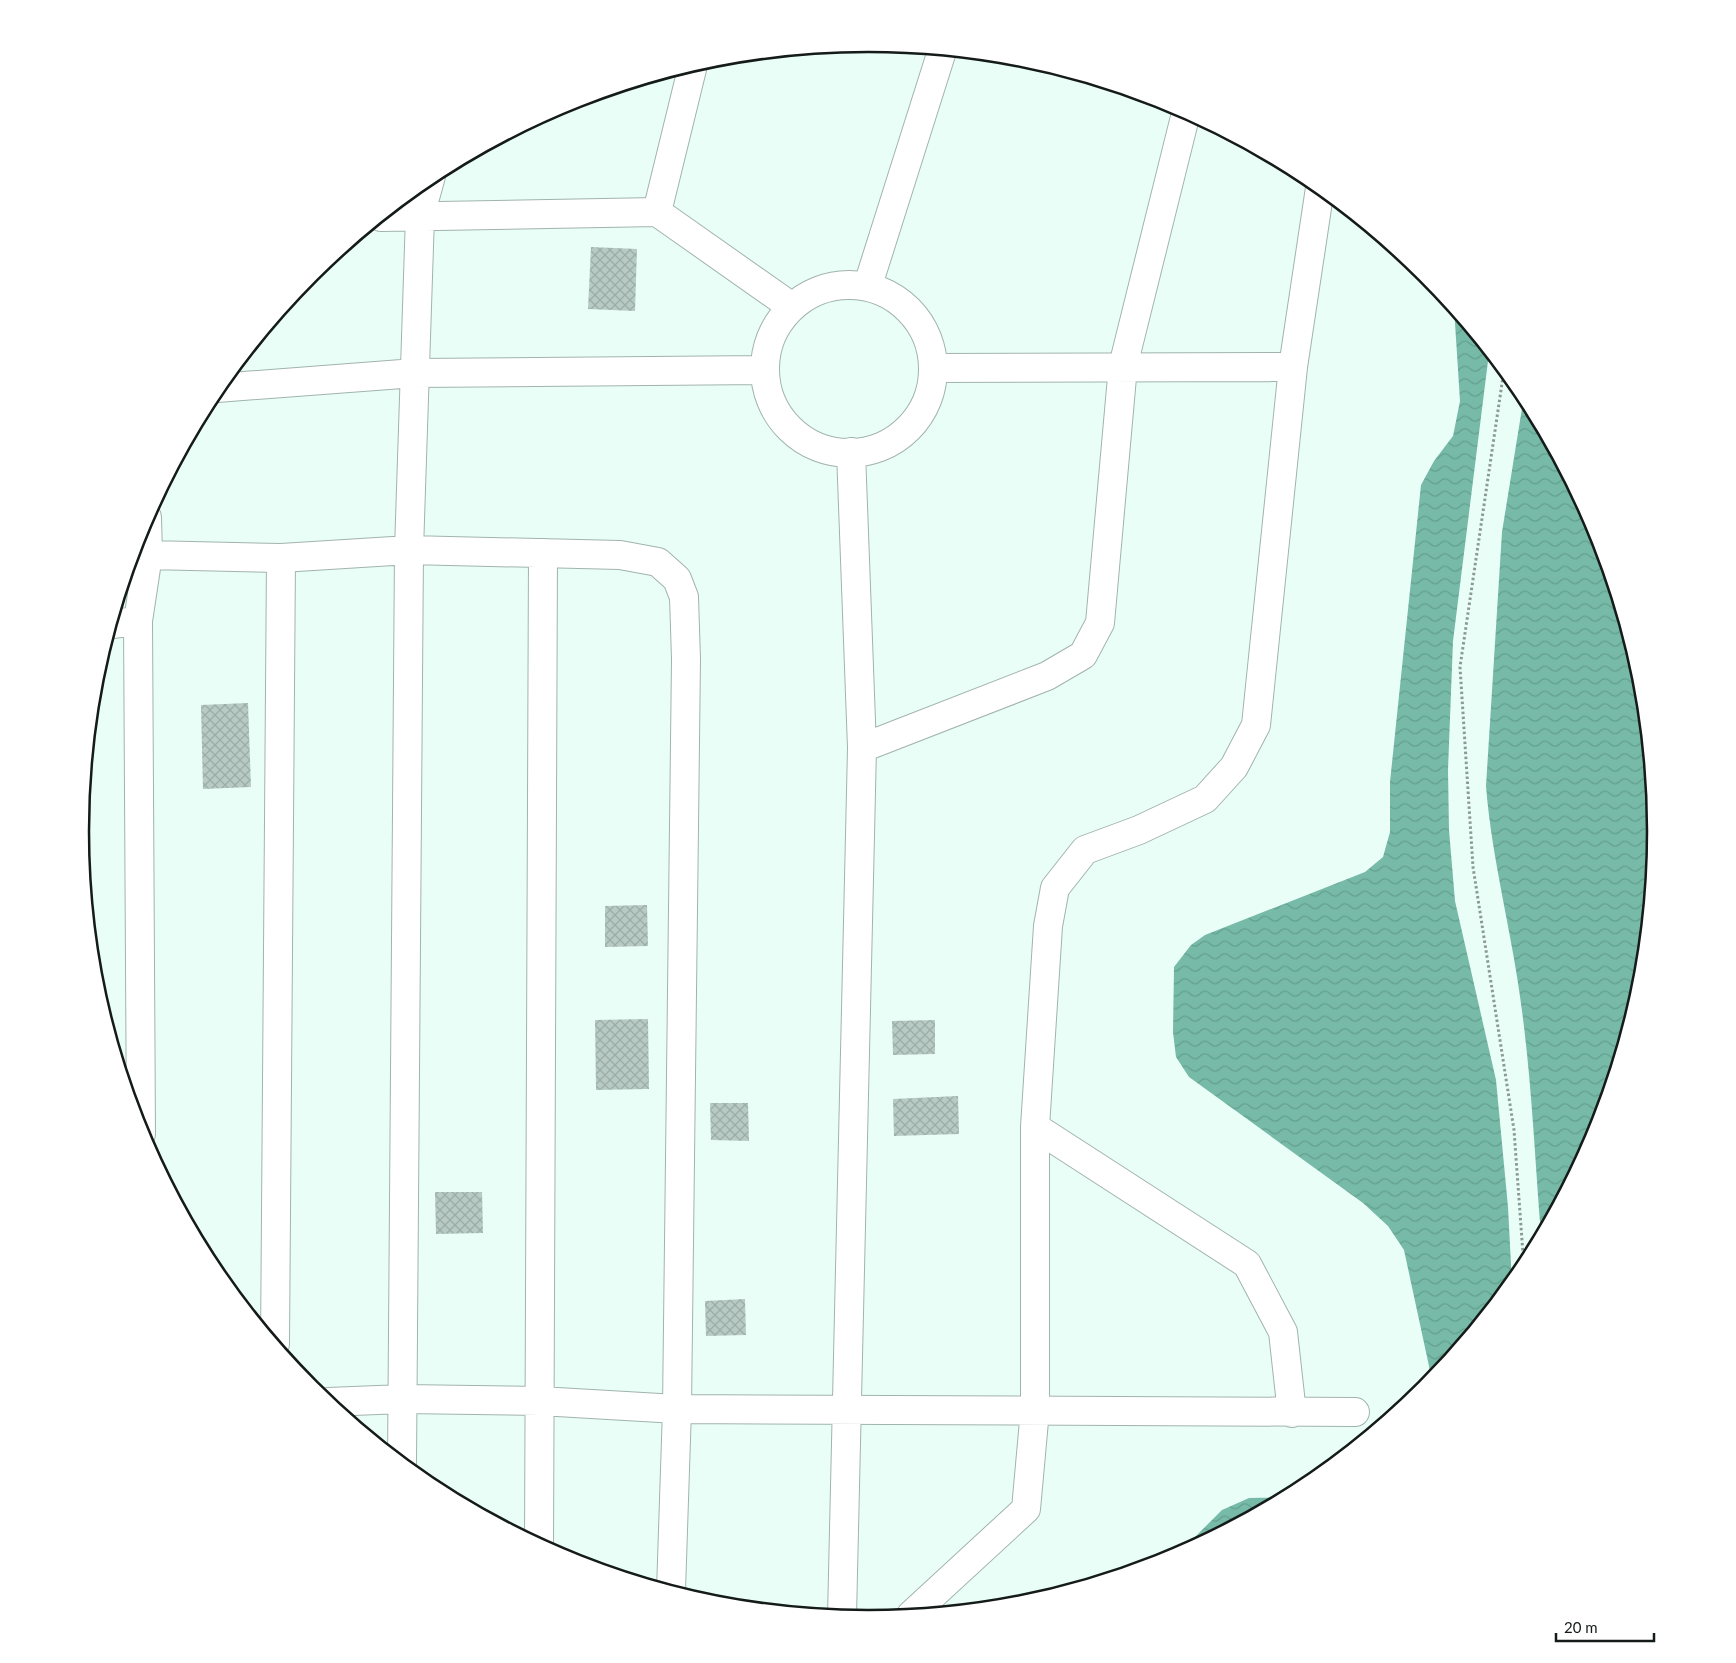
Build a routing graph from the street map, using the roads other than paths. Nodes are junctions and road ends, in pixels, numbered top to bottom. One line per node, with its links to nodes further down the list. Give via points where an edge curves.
1 (940, 56): 9 (street)
2 (691, 73): 6 (street)
3 (1184, 120): 11 (street)
4 (427, 189): 7 (street)
5 (1319, 197): 12 (street)
6 (657, 212): 7 (street); 10 (street)
7 (420, 216): 8 (street); 15 (street)
8 (389, 217)
9 (868, 286): 10 (street, via 857,284 814,291); 13 (street, via 900,300 923,327)
10 (792, 307): 14 (street, via 781,316 766,348)
11 (1123, 366): 12 (street); 13 (street); 25 (street, via 1100,623 1083,655 1047,676)
12 (1293, 366): 27 (street, via 1256,725 1234,766 1205,798 1139,830 1085,850 1054,888 1048,926)
13 (934, 368): 17 (street, via 932,389 920,417 899,438 868,452)
14 (763, 370): 15 (street); 17 (street, via 772,406 798,438 834,453)
15 (415, 373): 16 (street); 19 (street)
16 (228, 387)
17 (850, 452): 25 (street)
18 (147, 534): 21 (street)
19 (408, 550): 20 (street); 22 (street); 29 (street)
20 (544, 553): 30 (street); 32 (street, via 620,555 658,562 677,579 684,597)
21 (148, 555): 22 (street); 23 (street)
22 (281, 558): 28 (street)
23 (138, 621): 24 (street); 26 (street)
24 (118, 623)
25 (862, 748): 33 (street)
26 (141, 1111)
27 (1035, 1127): 34 (street); 35 (street, via 1247,1264 1283,1332)
28 (275, 1337)
29 (403, 1399): 30 (street); 31 (street); 37 (street)
30 (540, 1401): 32 (street); 38 (street)
31 (338, 1402)
32 (677, 1409): 33 (street); 39 (street)
33 (847, 1409): 34 (street); 40 (street)
34 (1035, 1410): 35 (street); 41 (street, via 1026,1509)
35 (1292, 1412): 36 (street)
36 (1355, 1412)
37 (402, 1456)
38 (540, 1538)
39 (671, 1585)
40 (842, 1609)
41 (917, 1609)

